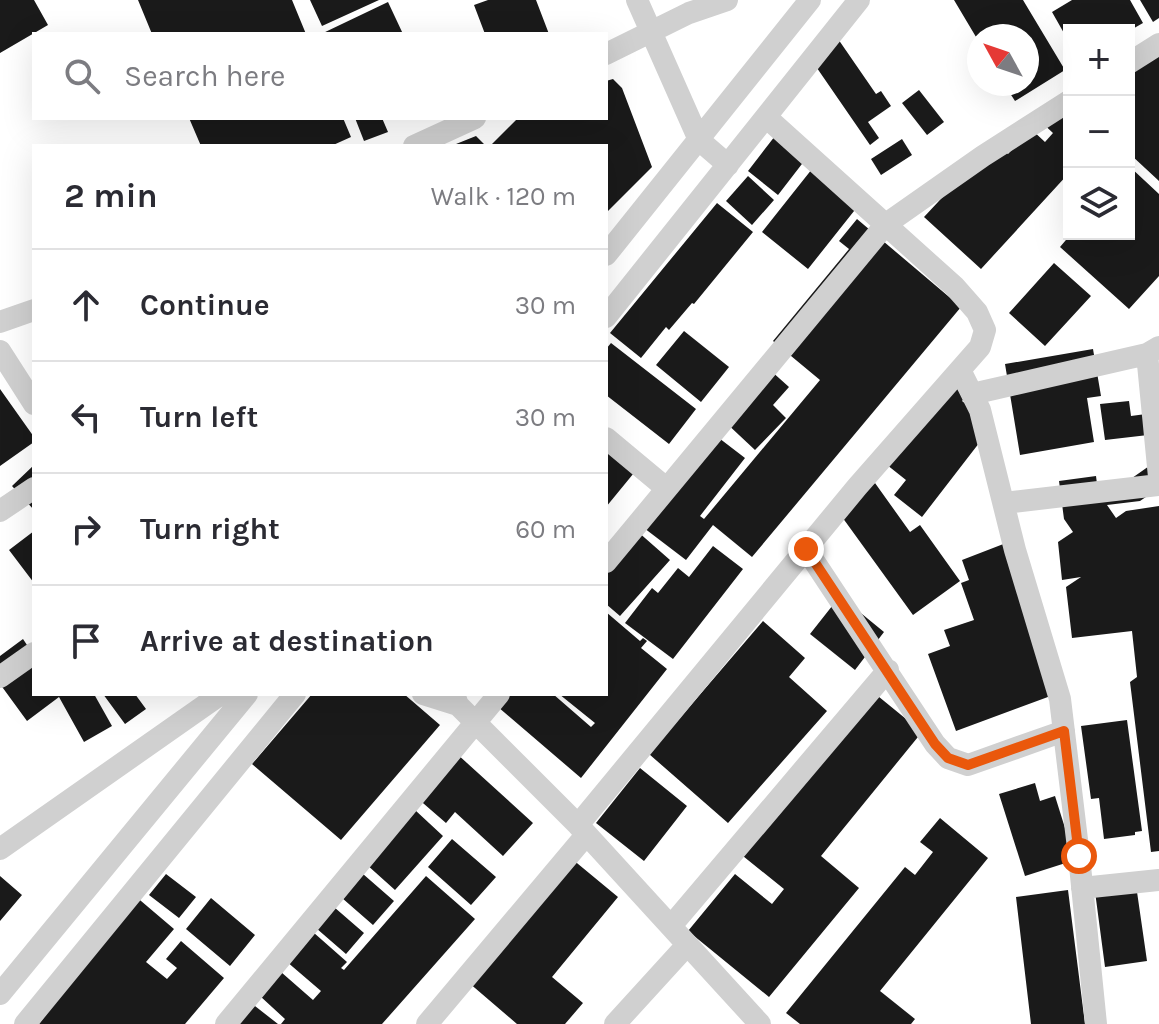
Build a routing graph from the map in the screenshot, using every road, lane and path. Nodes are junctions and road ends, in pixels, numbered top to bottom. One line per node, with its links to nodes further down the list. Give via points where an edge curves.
1 (637, 0): 5 (street)
2 (727, 0): 5 (street)
3 (810, 0): 12 (street)
4 (859, 0): 10 (street)
5 (650, 33): 7 (street); 12 (street)
6 (1159, 44): 8 (street)
7 (608, 53)
8 (1135, 59)
9 (1063, 105): 15 (street)
10 (766, 117): 14 (street); 15 (street)
11 (471, 120): 13 (street)
12 (699, 140): 14 (street); 16 (street)
13 (418, 144)
14 (728, 165): 18 (street)
15 (886, 224): 22 (street, via 977,312 985,330 980,347); 28 (street)
16 (608, 253)
17 (32, 311): 19 (street)
18 (608, 315)
19 (0, 322)
20 (1153, 350): 23 (street); 26 (street)
21 (0, 351): 24 (street)
22 (960, 370): 23 (street); 32 (street)
23 (972, 394): 30 (street)
24 (32, 401)
25 (608, 440): 28 (street)
26 (1159, 477)
27 (1159, 485): 30 (street)
28 (666, 488): 33 (street)
29 (32, 489): 31 (street)
30 (1004, 503): 43 (street, via 1060,699)
31 (0, 511)
32 (806, 549): 35 (street); 45 (street)
33 (608, 560)
34 (32, 654): 36 (street)
35 (888, 670): 43 (street, via 935,744 948,758 968,765); 49 (street)
36 (0, 677)
37 (293, 696): 44 (street)
38 (436, 696): 41 (street)
39 (497, 696): 42 (street)
40 (231, 698): 44 (street); 46 (street); 51 (street)
41 (456, 699): 42 (street)
42 (476, 722): 45 (street); 53 (street)
43 (1064, 731): 48 (street)
44 (253, 745): 52 (street)
45 (582, 830): 49 (street); 54 (street)
46 (0, 849)
47 (1159, 880): 48 (street)
48 (1082, 888): 57 (street)
49 (671, 926): 50 (street)
50 (687, 945): 55 (street); 56 (street)
51 (0, 994)
52 (25, 1024)
53 (226, 1024)
54 (427, 1024)
55 (615, 1024)
56 (760, 1024)
57 (1096, 1024)

